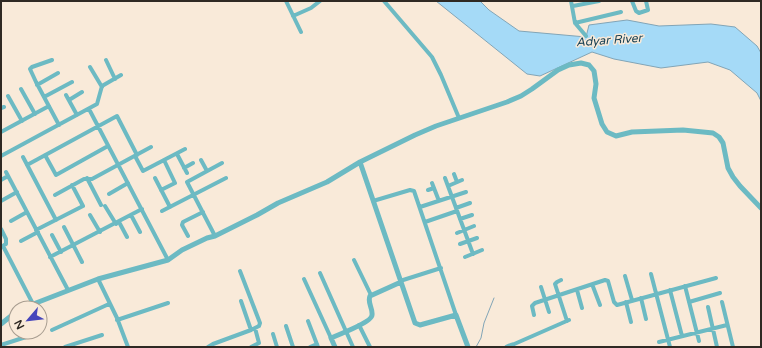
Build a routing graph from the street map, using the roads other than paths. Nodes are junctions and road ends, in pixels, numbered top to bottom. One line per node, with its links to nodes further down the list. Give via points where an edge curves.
1 (286, 1): 10 (street)
2 (320, 1): 10 (street)
3 (384, 1): 33 (street, via 432,57)
4 (571, 1): 8 (street)
5 (599, 1): 8 (street)
6 (632, 1): 7 (street, via 639,13 648,10)
7 (646, 1)
8 (573, 6): 11 (street)
9 (622, 12): 11 (street)
10 (293, 16): 12 (street)
11 (575, 23): 13 (street)
12 (301, 32)
13 (586, 36)
14 (52, 60): 21 (street, via 30,68)
15 (106, 60): 19 (street)
16 (90, 67): 22 (street)
17 (58, 73): 21 (street)
18 (122, 75): 19 (street)
19 (115, 79): 22 (street)
20 (72, 82): 27 (street)
21 (37, 85): 27 (street)
22 (102, 87): 30 (street, via 97,104)
23 (21, 89): 31 (street)
24 (82, 92): 28 (street)
25 (66, 95): 28 (street)
26 (8, 96): 34 (street)
27 (44, 98): 29 (street)
28 (69, 100): 32 (street)
29 (49, 106): 31 (street); 35 (street)
30 (89, 109): 32 (street); 36 (street)
31 (35, 114): 34 (street)
32 (77, 115): 35 (street)
33 (459, 118): 48 (street, via 415,135); 81 (street, via 521,96 558,70 569,65 585,63 594,71 595,102 607,132 616,136 632,132 683,130 713,133 723,143 728,168 733,177)
34 (22, 121): 37 (street)
35 (59, 125): 43 (street)
36 (98, 126): 38 (street); 42 (street); 44 (street, via 117,116)
37 (1, 132)
38 (108, 146): 42 (street, via 56,175); 52 (street)
39 (151, 148): 44 (street)
40 (186, 149): 41 (street)
41 (177, 154): 46 (street); 53 (street)
42 (45, 155): 51 (street)
43 (1, 156)
44 (136, 156): 46 (street, via 143,171); 52 (street)
45 (23, 157): 51 (street)
46 (164, 160): 67 (street, via 175,183)
47 (201, 160): 54 (street)
48 (360, 162): 76 (street); 105 (street, via 327,182 278,203)
49 (193, 163): 53 (street)
50 (222, 163): 54 (street)
51 (27, 165): 91 (street)
52 (118, 165): 57 (street, via 92,179); 63 (street)
53 (184, 168): 55 (street)
54 (207, 171): 73 (street, via 187,182)
55 (187, 174)
56 (454, 174): 65 (street, via 459,181)
57 (87, 178): 64 (street); 94 (street)
58 (155, 178): 67 (street)
59 (226, 178): 73 (street)
60 (445, 178): 65 (street)
61 (1, 180): 69 (street, via 7,174)
62 (432, 182): 66 (street)
63 (128, 183): 72 (street); 82 (street)
64 (72, 185): 71 (street); 91 (street, via 83,206)
65 (448, 186): 74 (street)
66 (434, 188): 68 (street); 77 (street)
67 (161, 190): 79 (street)
68 (428, 190)
69 (17, 192): 75 (street); 85 (street)
70 (466, 192): 74 (street)
71 (55, 194)
72 (109, 194)
73 (194, 194): 79 (street); 86 (street)
74 (452, 196): 77 (street); 83 (street)
75 (1, 201)
76 (373, 201): 80 (street, via 413,190); 130 (street)
77 (439, 201): 80 (street)
78 (470, 203): 83 (street)
79 (170, 207): 84 (street)
80 (420, 207): 93 (street)
81 (761, 208)
82 (142, 209): 88 (street); 118 (street)
83 (456, 209): 90 (street); 93 (street)
84 (162, 211)
85 (27, 212): 92 (street); 99 (street)
86 (203, 212): 104 (street, via 183,222); 105 (street)
87 (90, 215): 100 (street)
88 (131, 215): 94 (street); 101 (street)
89 (472, 215): 90 (street)
90 (460, 219): 98 (street)
91 (56, 220): 99 (street)
92 (11, 221)
93 (425, 222): 121 (street)
94 (117, 223): 100 (street); 106 (street)
95 (474, 226): 98 (street)
96 (64, 227): 111 (street)
97 (1, 229): 112 (street, via 6,241)
98 (464, 230): 102 (street); 109 (street)
99 (37, 231): 108 (street); 116 (street)
100 (100, 232): 111 (street)
101 (140, 232)
102 (457, 233)
103 (52, 235): 114 (street)
104 (188, 236)
105 (215, 236): 118 (street, via 182,250)
106 (127, 237)
107 (477, 238): 109 (street)
108 (21, 241)
109 (468, 241): 110 (street); 115 (street)
110 (460, 244)
111 (73, 246): 114 (street); 120 (street)
112 (2, 247): 142 (street)
113 (482, 250): 115 (street)
114 (61, 252): 116 (street)
115 (473, 254): 117 (street)
116 (50, 257): 134 (street)
117 (465, 257)
118 (168, 260): 127 (street)
119 (354, 260): 139 (street)
120 (82, 262)
121 (441, 268): 130 (street); 156 (street)
122 (240, 271): 166 (street, via 260,323)
123 (320, 273): 168 (street)
124 (651, 274): 138 (street)
125 (626, 276): 145 (street)
126 (716, 278): 132 (street)
127 (98, 279): 134 (street); 151 (street)
128 (304, 279): 173 (street)
129 (561, 280): 140 (street, via 555,283)
130 (400, 281): 139 (street); 156 (street, via 417,325)
131 (592, 284): 135 (street); 147 (street, via 607,280 614,302); 152 (street)
132 (685, 286): 136 (street); 148 (street)
133 (541, 287): 144 (street)
134 (68, 290): 143 (street)
135 (577, 290): 140 (street); 154 (street)
136 (670, 290): 138 (street); 172 (street)
137 (720, 293): 148 (street)
138 (657, 294): 141 (street); 175 (street)
139 (371, 295): 162 (street, via 368,300 372,317)
140 (558, 295): 144 (street); 180 (street, via 568,321)
141 (641, 298): 145 (street); 158 (street)
142 (31, 300)
143 (43, 300)
144 (545, 300): 155 (street); 157 (street, via 533,304)
145 (632, 300): 147 (street)
146 (241, 301): 166 (street)
147 (626, 302): 161 (street)
148 (689, 302): 169 (street)
149 (722, 302): 163 (street)
150 (168, 303): 159 (street)
151 (109, 304): 159 (street); 167 (street)
152 (600, 305)
153 (708, 306): 165 (street)
154 (582, 308)
155 (549, 312)
156 (456, 315): 191 (street)
157 (534, 315)
158 (646, 319)
159 (117, 320): 182 (street)
160 (308, 321): 179 (street)
161 (631, 322)
162 (359, 325): 168 (street); 190 (street)
163 (727, 325): 165 (street); 194 (street)
164 (286, 326): 186 (street)
165 (713, 328): 169 (street); 193 (street)
166 (253, 329): 183 (street); 184 (street, via 259,343)
167 (52, 330)
168 (346, 331): 173 (street); 189 (street)
169 (696, 332): 172 (street); 177 (street)
170 (273, 334): 185 (street)
171 (102, 335): 181 (street)
172 (682, 336): 175 (street)
173 (331, 338): 188 (street)
174 (17, 340): 178 (street)
175 (669, 340): 176 (street); 192 (street)
176 (659, 342)
177 (699, 342)
178 (1, 345)
179 (317, 346): 187 (street)
180 (511, 346)
181 (65, 347)
182 (128, 347)
183 (208, 347)
184 (251, 347)
185 (277, 347)
186 (292, 347)
187 (310, 347)
188 (335, 347)
189 (353, 347)
190 (370, 347)
191 (468, 347)
192 (670, 347)
193 (717, 347)
194 (733, 347)

